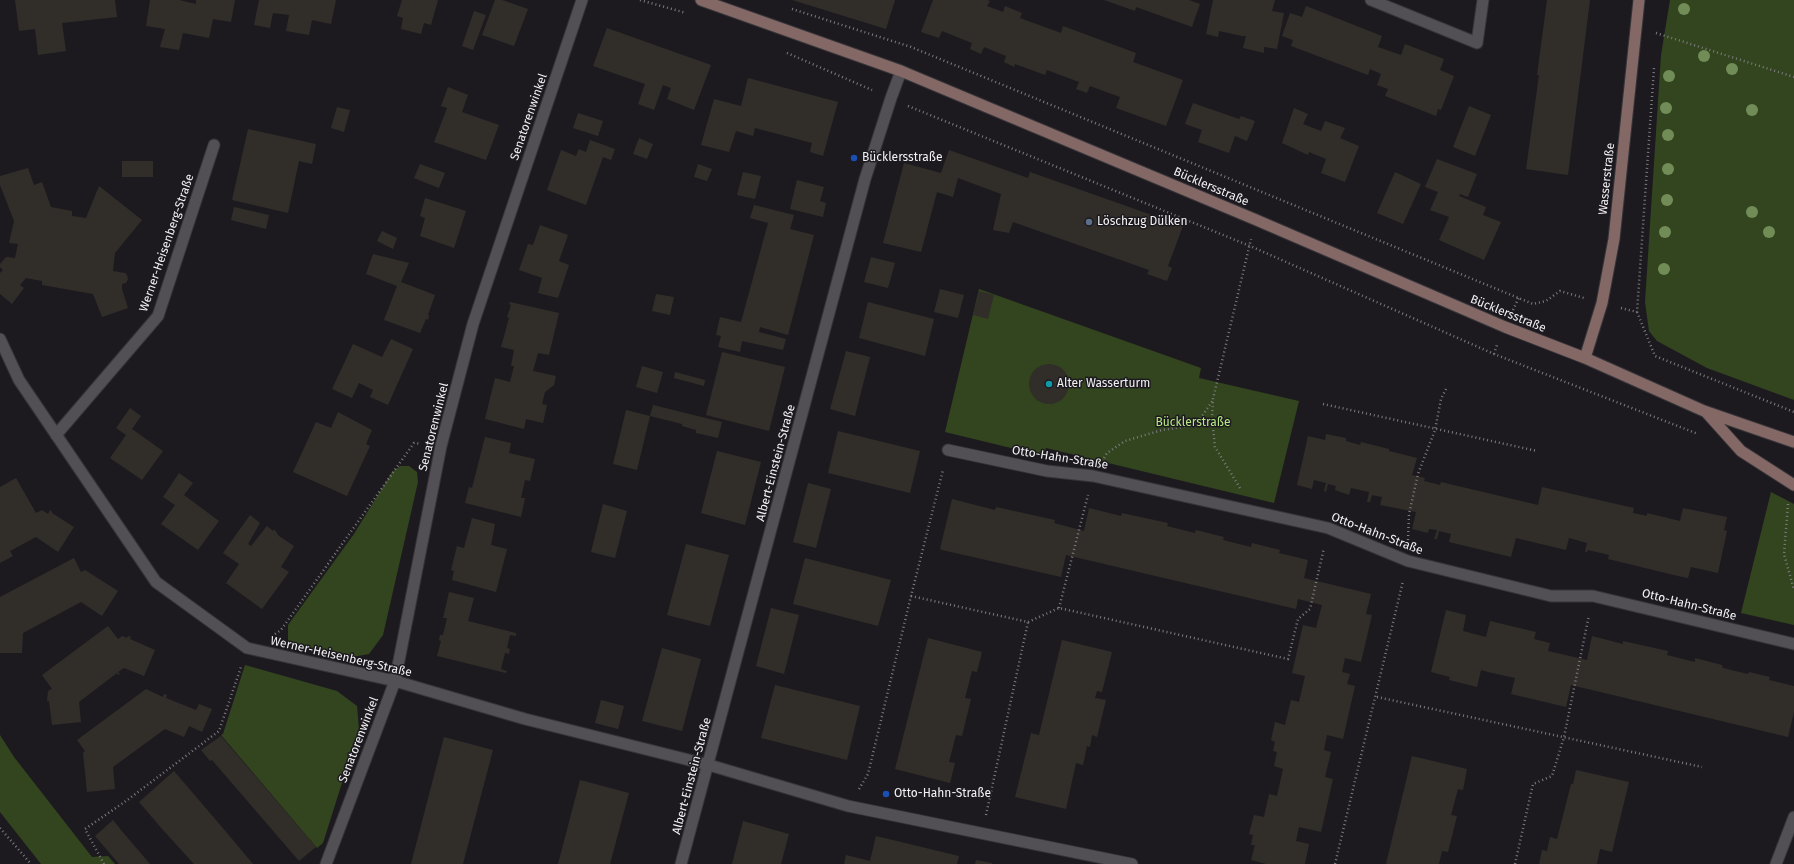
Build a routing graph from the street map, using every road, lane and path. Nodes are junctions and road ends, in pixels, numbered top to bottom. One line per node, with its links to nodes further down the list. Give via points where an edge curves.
1 (582, 0): 32 (street, Senatorenwinkel, via 473,324)
2 (640, 0): 8 (path)
3 (702, 0): 14 (main road, Bücklersstraße)
4 (1371, 0): 5 (street, via 1476,43)
5 (1483, 0)
6 (1639, 0): 20 (main road, Wasserstraße, via 1614,239)
7 (785, 7): 20 (path, via 910,47 1533,304 1546,301 1560,291)
8 (687, 14)
9 (1657, 26): 10 (path)
10 (1656, 33): 11 (path); 15 (path)
11 (1656, 41)
12 (784, 52): 16 (path)
13 (1654, 65): 21 (path)
14 (902, 71): 16 (street, Albert-Einstein-Straße); 18 (main road, Bücklersstraße)
15 (1794, 77)
16 (891, 98): 19 (path); 49 (street, Albert-Einstein-Straße, via 863,187)
17 (214, 145): 29 (street, Werner-Heisenberg-Straße, via 158,316)
18 (1254, 219): 19 (path); 23 (main road, Bücklersstraße, via 1490,322)
19 (1250, 246): 30 (path, via 1494,354); 37 (path, via 1213,399 1212,418 1215,447 1240,488)
20 (1602, 303): 21 (path); 23 (main road, Wasserstraße)
21 (1638, 312): 27 (path, via 1655,356)
22 (0, 339): 29 (street, Werner-Heisenberg-Straße, via 18,380)
23 (1585, 358): 26 (main road, Bücklersstraße)
24 (1447, 387): 28 (path, via 1441,400)
25 (1323, 404): 28 (path)
26 (1704, 410): 31 (main road, Bücklersstraße); 35 (main road, Bücklersstraße, via 1741,450)
27 (1794, 412)
28 (1435, 430): 34 (path); 39 (path, via 1418,474 1409,514)
29 (56, 435): 45 (street, Werner-Heisenberg-Straße, via 156,582)
30 (1703, 436)
31 (1794, 442)
32 (441, 446): 45 (path, via 414,444 281,630); 46 (street, Senatorenwinkel)
33 (948, 450): 37 (street, Otto-Hahn-Straße, via 1047,471 1093,476); 41 (path)
34 (1537, 451)
35 (1794, 484)
36 (1788, 502): 40 (path, via 1784,554)
37 (1240, 509): 38 (street, Otto-Hahn-Straße)
38 (1328, 528): 39 (street, Otto-Hahn-Straße); 43 (path, via 1310,609 1298,619 1288,659 1059,608)
39 (1408, 562): 42 (street, Otto-Hahn-Straße, via 1551,596); 47 (path)
40 (1794, 590)
41 (910, 596): 43 (path); 51 (path, via 868,774)
42 (1593, 596): 44 (street, Otto-Hahn-Straße); 48 (path)
43 (1028, 622): 54 (path)
44 (1794, 644)
45 (247, 648): 46 (street, Werner-Heisenberg-Straße); 56 (path, via 219,731 85,829)
46 (395, 682): 49 (street, Werner-Heisenberg-Straße, via 525,719); 57 (street, Senatorenwinkel)
47 (1377, 696): 48 (path); 60 (path)
48 (1564, 737): 50 (path); 61 (path, via 1552,776 1534,784)
49 (709, 765): 51 (street); 58 (street, Albert-Einstein-Straße)
50 (1702, 767)
51 (848, 806): 54 (street)
52 (1794, 817): 62 (street)
53 (0, 828): 55 (path)
54 (983, 833): 59 (street)
55 (31, 864)
56 (104, 864)
57 (326, 864)
58 (682, 864)
59 (1132, 864)
60 (1335, 864)
61 (1515, 864)
62 (1776, 864)

